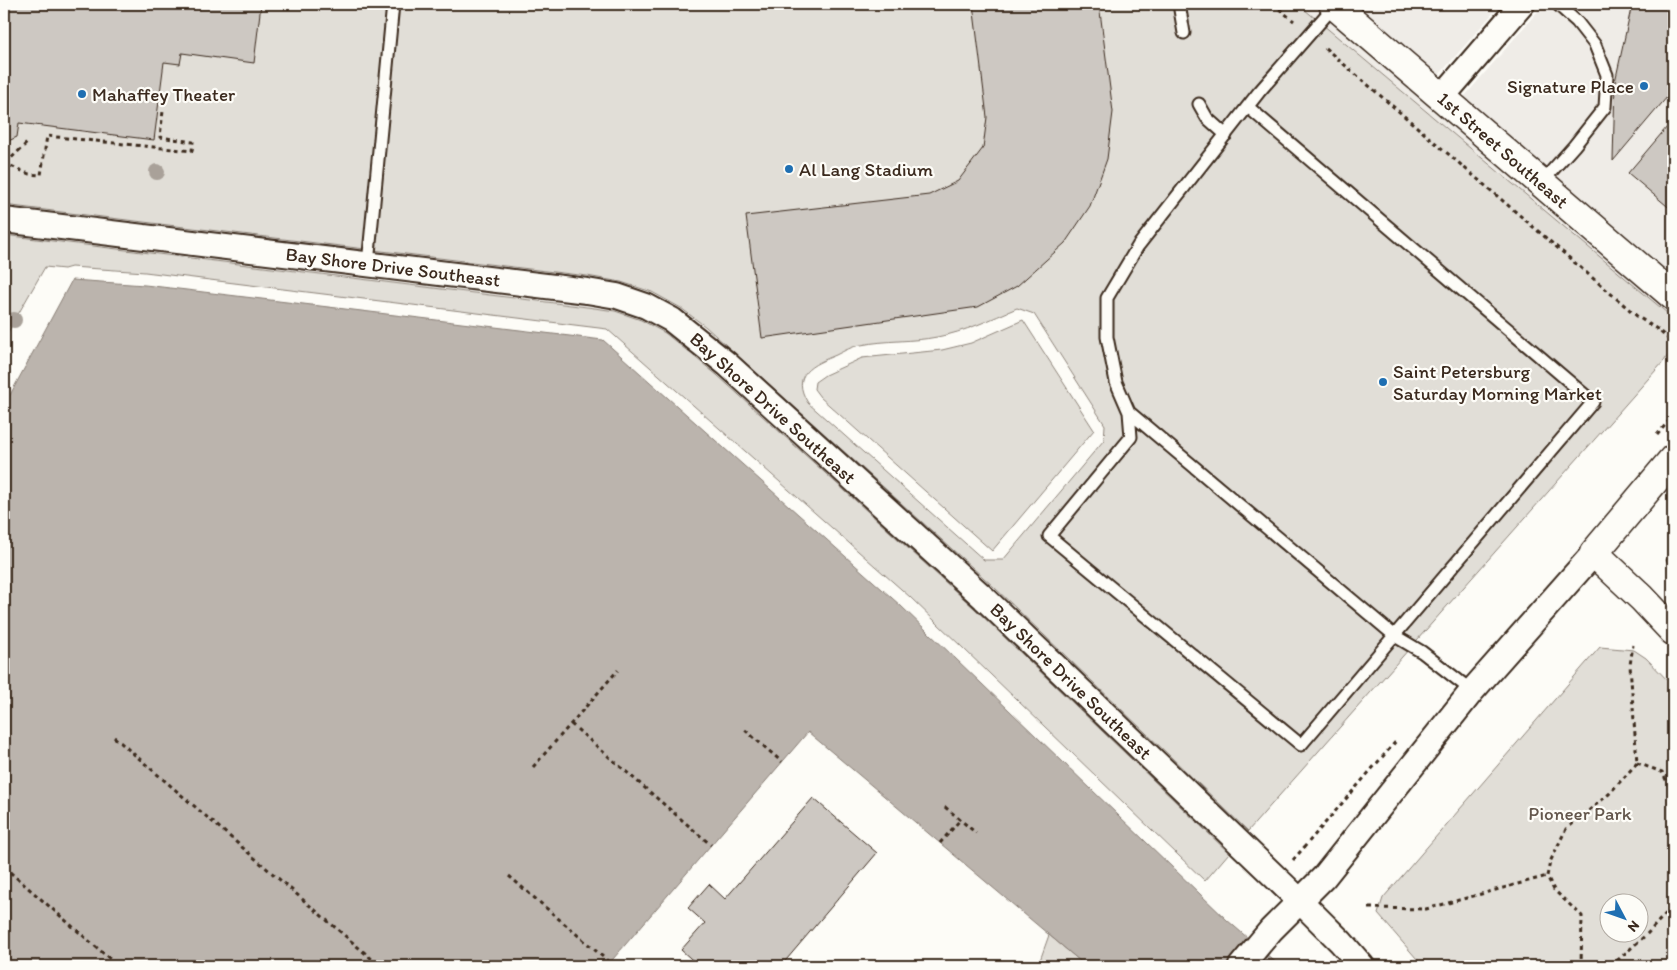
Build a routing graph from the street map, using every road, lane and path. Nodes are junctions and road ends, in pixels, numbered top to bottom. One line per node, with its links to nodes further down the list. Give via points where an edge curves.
1 (393, 4): 19 (lane)
2 (1179, 4): 8 (lane)
3 (1273, 4): 7 (path)
4 (1334, 4): 10 (street, 1st Street Southeast); 12 (lane)
5 (1522, 4): 10 (street)
6 (1557, 4): 17 (lane, via 1595,45 1607,75 1606,107)
7 (1290, 18)
8 (1184, 33)
9 (1323, 46): 21 (path, via 1638,317)
10 (1442, 97): 17 (street, 1st Street Southeast)
11 (1199, 104): 14 (lane, via 1207,118)
12 (1248, 107): 14 (lane); 26 (lane, via 1593,402)
13 (163, 111): 16 (path, via 160,137 193,142 192,151 47,136 41,175 28,174)
14 (1226, 135): 22 (lane, via 1138,246 1107,298 1107,337 1116,382)
15 (28, 144): 16 (path)
16 (5, 163)
17 (1541, 183): 20 (street, 1st Street Southeast)
18 (4, 220): 19 (street, Bay Shore Drive Southeast)
19 (368, 264): 46 (street, Bay Shore Drive Southeast, via 617,296 672,320 727,364 984,598)
20 (1673, 296)
21 (1673, 343)
22 (1128, 412): 26 (lane); 26 (lane, via 1131,437 1049,536 1301,745)
23 (1673, 459): 24 (street)
24 (1594, 553): 25 (street); 29 (street)
25 (1673, 631)
26 (1395, 636): 29 (lane, via 1422,652)
27 (1633, 645): 34 (path, via 1630,665)
28 (618, 670): 30 (path)
29 (1472, 691): 46 (street, via 1324,877)
30 (571, 724): 35 (path); 41 (path)
31 (745, 730): 33 (path)
32 (114, 737): 50 (path)
33 (782, 762)
34 (1637, 762): 36 (path, via 1662,772); 44 (path, via 1610,794 1566,829)
35 (533, 767)
36 (1673, 794)
37 (946, 807): 38 (path)
38 (960, 820): 39 (path); 40 (path)
39 (976, 833)
40 (940, 843)
41 (711, 845)
42 (4, 867): 49 (path)
43 (509, 876): 48 (path)
44 (1547, 876): 47 (path, via 1426,909); 53 (path, via 1554,890 1582,916)
45 (1673, 895): 54 (path, via 1669,910)
46 (1300, 901): 51 (street); 52 (street, Bay Shore Drive Southeast)
47 (1369, 908)
48 (610, 963)
49 (118, 966)
50 (380, 966)
51 (1242, 966)
52 (1362, 966)
53 (1582, 966)
54 (1611, 966)

